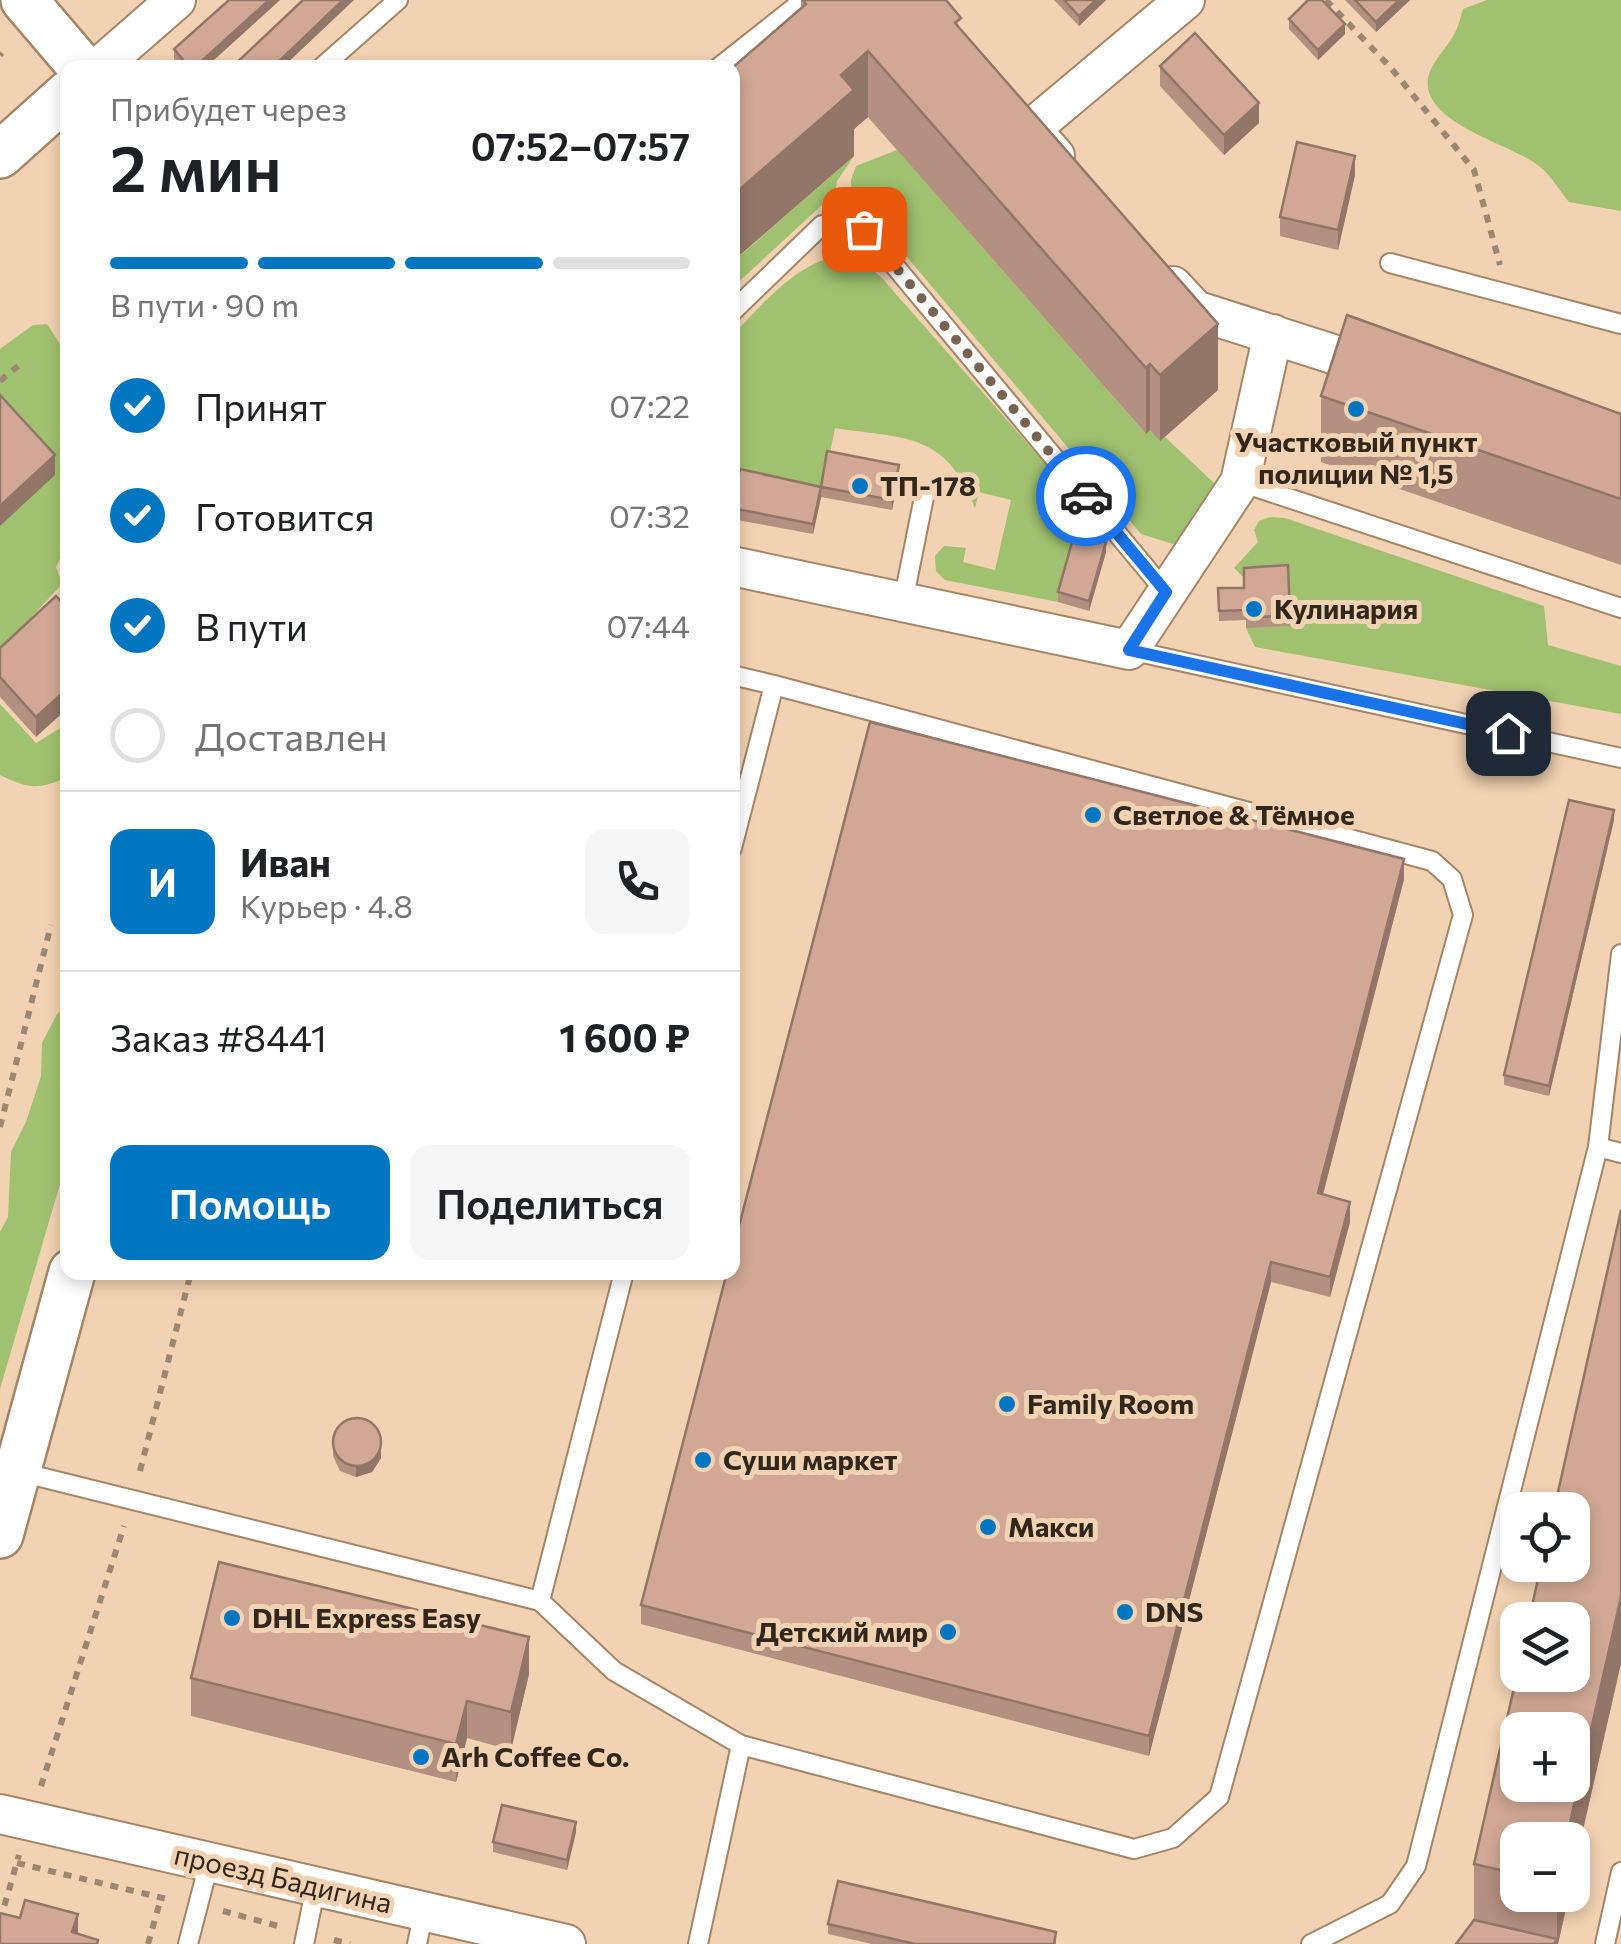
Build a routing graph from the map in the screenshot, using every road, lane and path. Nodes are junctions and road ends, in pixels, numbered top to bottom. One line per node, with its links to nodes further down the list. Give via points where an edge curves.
1 (24, 0): 7 (street)
2 (176, 0): 8 (street)
3 (398, 0): 9 (lane)
4 (804, 0): 10 (lane)
5 (1185, 0): 13 (street, via 1025,122)
6 (1326, 0): 16 (path, via 1474,170)
7 (75, 60)
8 (107, 60)
9 (331, 60)
10 (728, 60)
11 (60, 101): 12 (street)
12 (0, 155)
13 (1082, 185)
14 (1144, 254): 19 (street, via 1195,310)
15 (1390, 263): 16 (lane)
16 (1507, 294): 18 (lane)
17 (740, 304): 26 (lane, via 822,225 864,229)
18 (1621, 324)
19 (1273, 334): 22 (street); 23 (street)
20 (18, 366): 21 (path)
21 (0, 381)
22 (1419, 382)
23 (1240, 482): 26 (street); 28 (lane)
24 (924, 497): 27 (lane)
25 (740, 568): 27 (street)
26 (1166, 592): 29 (street)
27 (903, 602): 29 (street)
28 (1621, 608)
29 (1129, 650): 32 (lane)
30 (740, 677): 31 (lane)
31 (774, 685): 33 (lane); 46 (lane, via 1432,861 1452,879 1463,914 1219,1798 1173,1838 1134,1849)
32 (1621, 758)
33 (740, 817)
34 (51, 925): 36 (path)
35 (1621, 954): 37 (lane)
36 (0, 1126)
37 (1598, 1146): 38 (lane); 59 (lane, via 1416,1866 1390,1904)
38 (1621, 1153)
39 (70, 1280): 42 (street)
40 (188, 1280): 43 (path)
41 (622, 1280): 45 (lane)
42 (18, 1472): 43 (lane); 44 (street)
43 (133, 1500): 45 (lane); 47 (path)
44 (0, 1535)
45 (540, 1601): 46 (lane, via 614,1671)
46 (740, 1745): 58 (lane)
47 (15, 1817): 48 (street, проезд Бадигина); 52 (path)
48 (209, 1864): 50 (street, проезд Бадигина); 55 (lane)
49 (1621, 1872): 60 (lane)
50 (316, 1886): 53 (street, проезд Бадигина); 56 (lane)
51 (161, 1898): 54 (path)
52 (0, 1921)
53 (420, 1928): 57 (street, проезд Бадигина)
54 (148, 1944)
55 (188, 1944)
56 (304, 1944)
57 (566, 1944)
58 (698, 1944)
59 (1311, 1944)
60 (1605, 1944)

